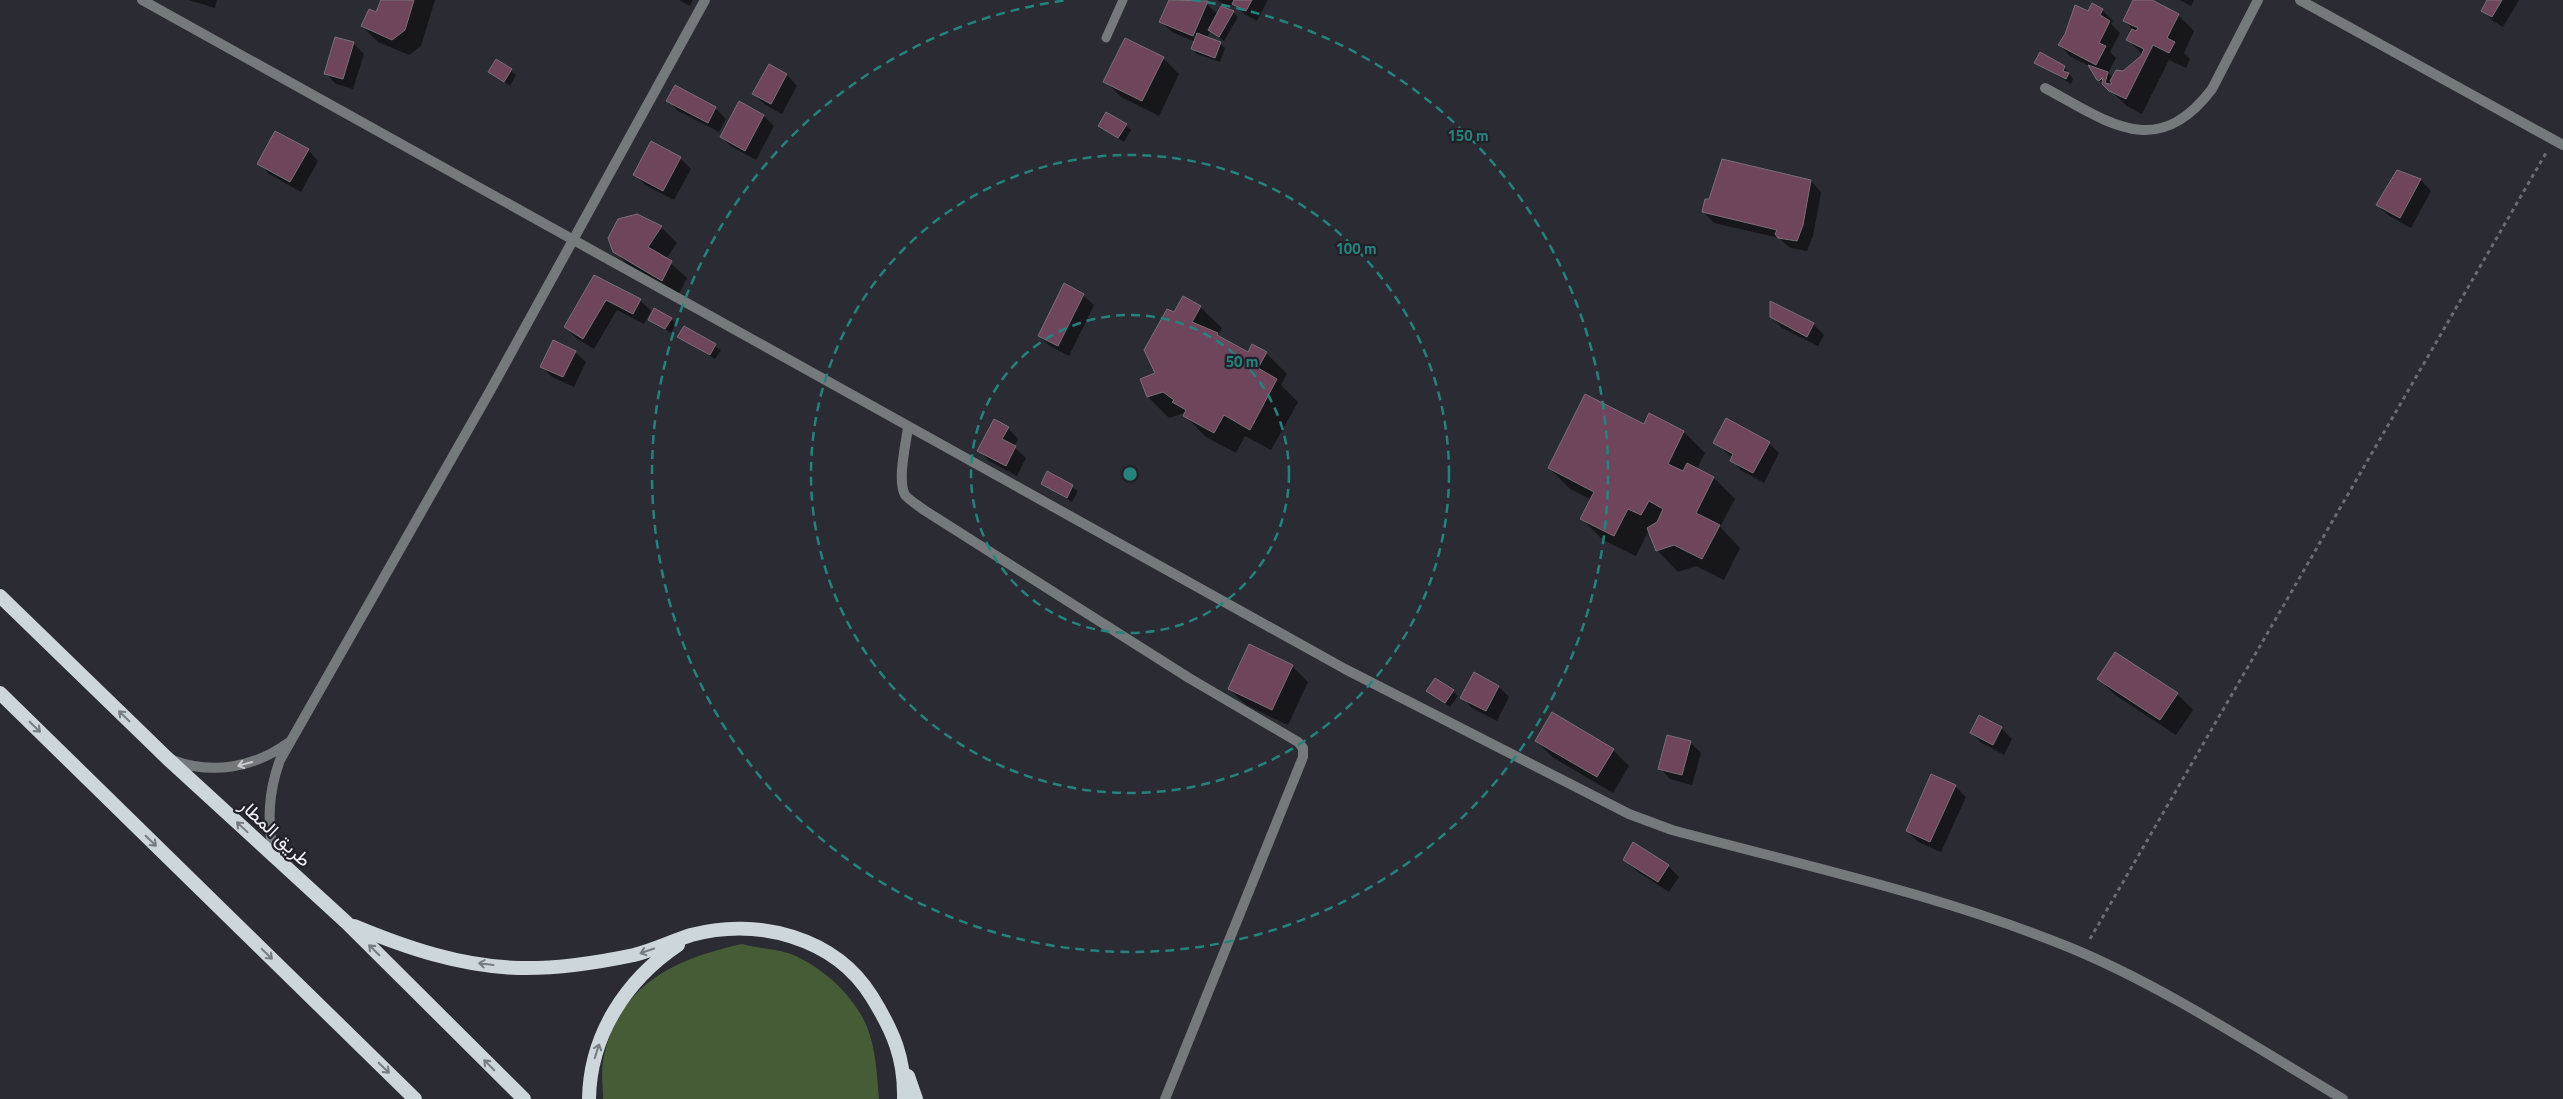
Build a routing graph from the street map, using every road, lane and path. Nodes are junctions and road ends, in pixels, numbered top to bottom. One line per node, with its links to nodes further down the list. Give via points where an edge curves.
1 (142, 0): 9 (street)
2 (705, 0): 9 (street)
3 (1123, 0): 6 (lane)
4 (2258, 0): 7 (street, via 2212,89 2203,101 2174,124 2133,131 2110,123)
5 (2300, 0): 8 (street)
6 (1106, 38)
7 (2045, 88)
8 (2558, 142): 18 (path)
9 (573, 239): 10 (street); 13 (street)
10 (908, 427): 18 (street, via 1345,669 1629,814 1672,830 1983,916); 25 (street, via 903,484 906,495 924,510 1303,748 1299,766)
11 (0, 596): 14 (highway, طريق المطار, one-way to 11)
12 (0, 693): 20 (highway, one-way to 20)
13 (289, 743): 14 (street, one-way to 14, via 261,759 230,768 198,767); 15 (street, via 273,779 270,798 268,817)
14 (167, 758): 15 (highway, طريق المطار, one-way to 14)
15 (274, 856): 16 (highway, طريق المطار)
16 (346, 922): 17 (highway, one-way to 16, via 636,954 578,966 518,968 459,961 401,946); 21 (highway, طريق المطار, one-way to 16)
17 (693, 935): 19 (highway, via 732,930 779,932 828,951 867,989); 22 (highway, one-way to 17, via 595,1054 622,997 642,973)
18 (2082, 953): 26 (street, via 2211,1021)
19 (898, 1045): 23 (highway, via 904,1071); 24 (highway)
20 (415, 1099)
21 (524, 1099)
22 (589, 1099)
23 (904, 1099)
24 (916, 1099)
25 (1165, 1099)
26 (2343, 1099)

